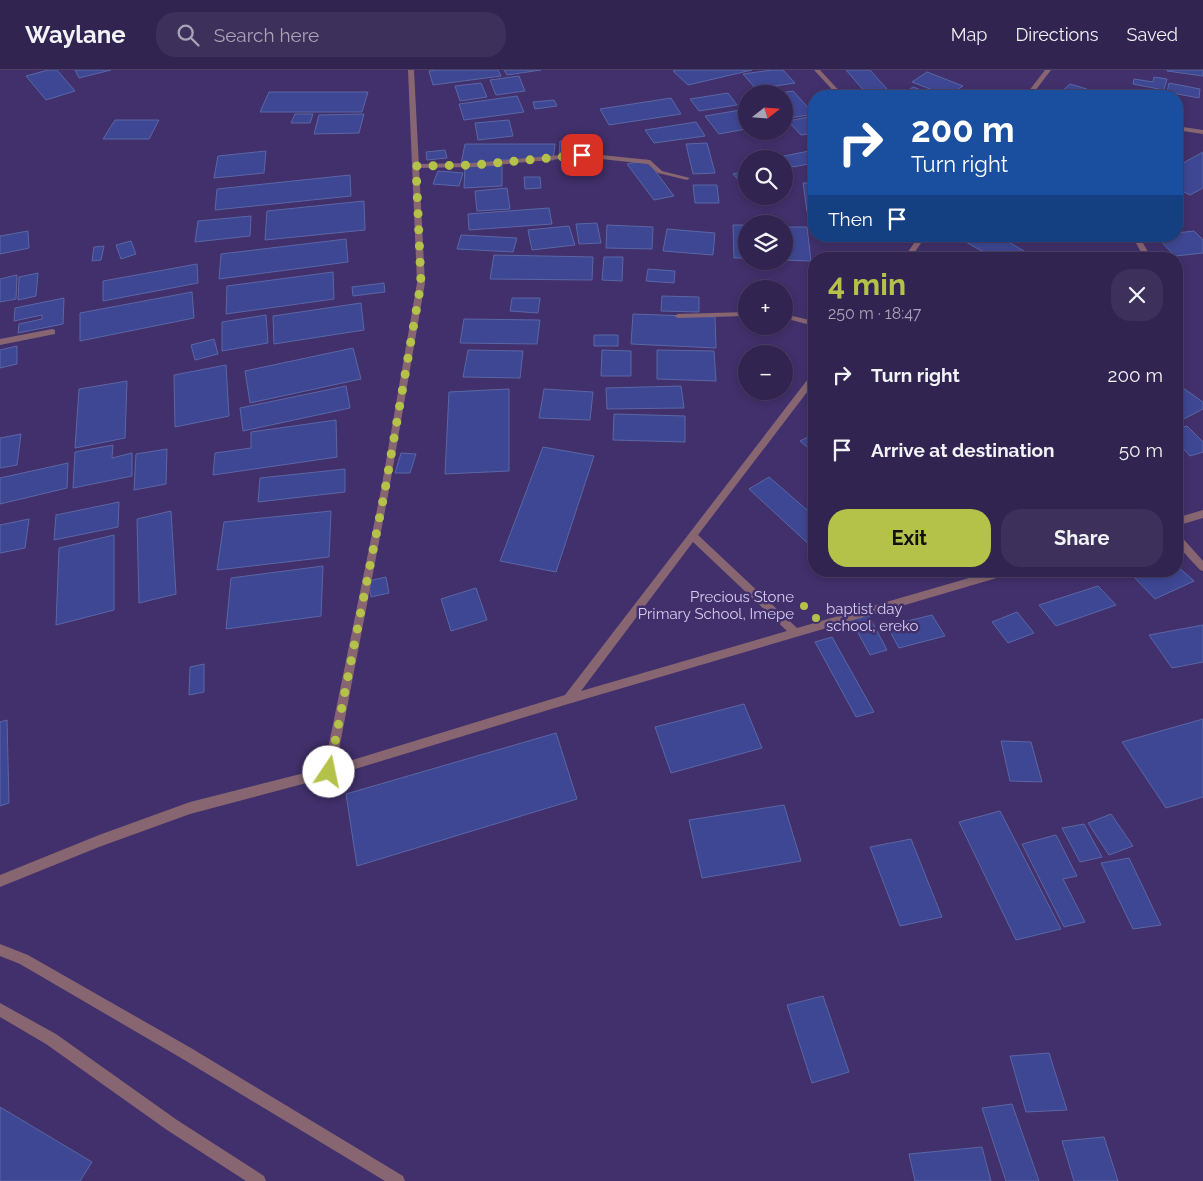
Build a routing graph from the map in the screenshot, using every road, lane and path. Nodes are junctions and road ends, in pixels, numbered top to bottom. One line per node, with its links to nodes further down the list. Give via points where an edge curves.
1 (411, 70): 8 (street)
2 (817, 70): 4 (street)
3 (1048, 70): 5 (street)
4 (835, 90)
5 (1032, 90)
6 (1183, 129): 7 (street)
7 (1203, 132)
8 (416, 166): 9 (street, via 474,165 582,155 650,162 660,172); 25 (street, via 421,283 385,490)
9 (687, 178)
10 (738, 314): 11 (street)
11 (678, 316)
12 (793, 318): 13 (street)
13 (808, 322)
14 (52, 332): 15 (street)
15 (0, 342)
16 (808, 385): 19 (street)
17 (1203, 514): 18 (street)
18 (1183, 520)
19 (692, 534): 23 (street); 24 (street)
20 (1183, 545): 21 (street)
21 (1203, 567)
22 (986, 577): 23 (street)
23 (796, 633): 24 (street)
24 (568, 699): 25 (street)
25 (329, 772): 26 (street, via 190,808)
26 (0, 881)
27 (0, 950): 30 (street, via 24,959 170,1043)
28 (0, 1010): 29 (street, via 51,1039 172,1125)
29 (259, 1181)
30 (398, 1181)

